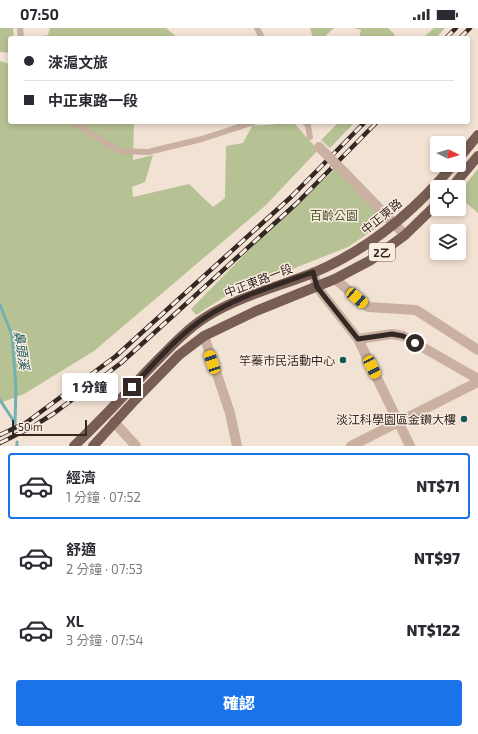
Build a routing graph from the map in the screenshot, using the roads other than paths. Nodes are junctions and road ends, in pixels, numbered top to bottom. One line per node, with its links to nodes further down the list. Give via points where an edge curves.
1 (76, 124): 2 (lane, via 119,151 148,152 202,139)
2 (248, 124)
3 (306, 124): 5 (lane)
4 (478, 136): 7 (main road)
5 (310, 137)
6 (319, 147): 12 (street, bridge)
7 (466, 150)
8 (478, 156): 10 (main road)
9 (448, 172): 12 (main road, 中正東路 / 2乙)
10 (458, 180)
11 (430, 211): 13 (main road, 2乙)
12 (396, 224): 13 (street); 14 (main road, 中正東路 / 2乙, via 356,252)
13 (405, 235): 15 (main road, 2乙, via 371,260)
14 (313, 272): 16 (street); 24 (main road, 中正東路一段 / 2乙, via 231,303 205,318 175,342)
15 (335, 279): 16 (main road, 2乙); 19 (street, via 368,307 416,310)
16 (317, 287): 17 (main road, 2乙, via 256,311); 18 (street)
17 (204, 336): 22 (main road, 2乙, via 179,355); 27 (street, via 230,413)
18 (358, 339): 20 (street, via 392,334 403,336); 23 (street)
19 (478, 350)
20 (478, 379)
21 (478, 382): 23 (street)
22 (114, 422): 25 (main road, 2乙); 26 (street)
23 (399, 423): 28 (street); 29 (street)
24 (74, 446)
25 (93, 446)
26 (136, 446)
27 (237, 446)
28 (351, 446)
29 (410, 446)

